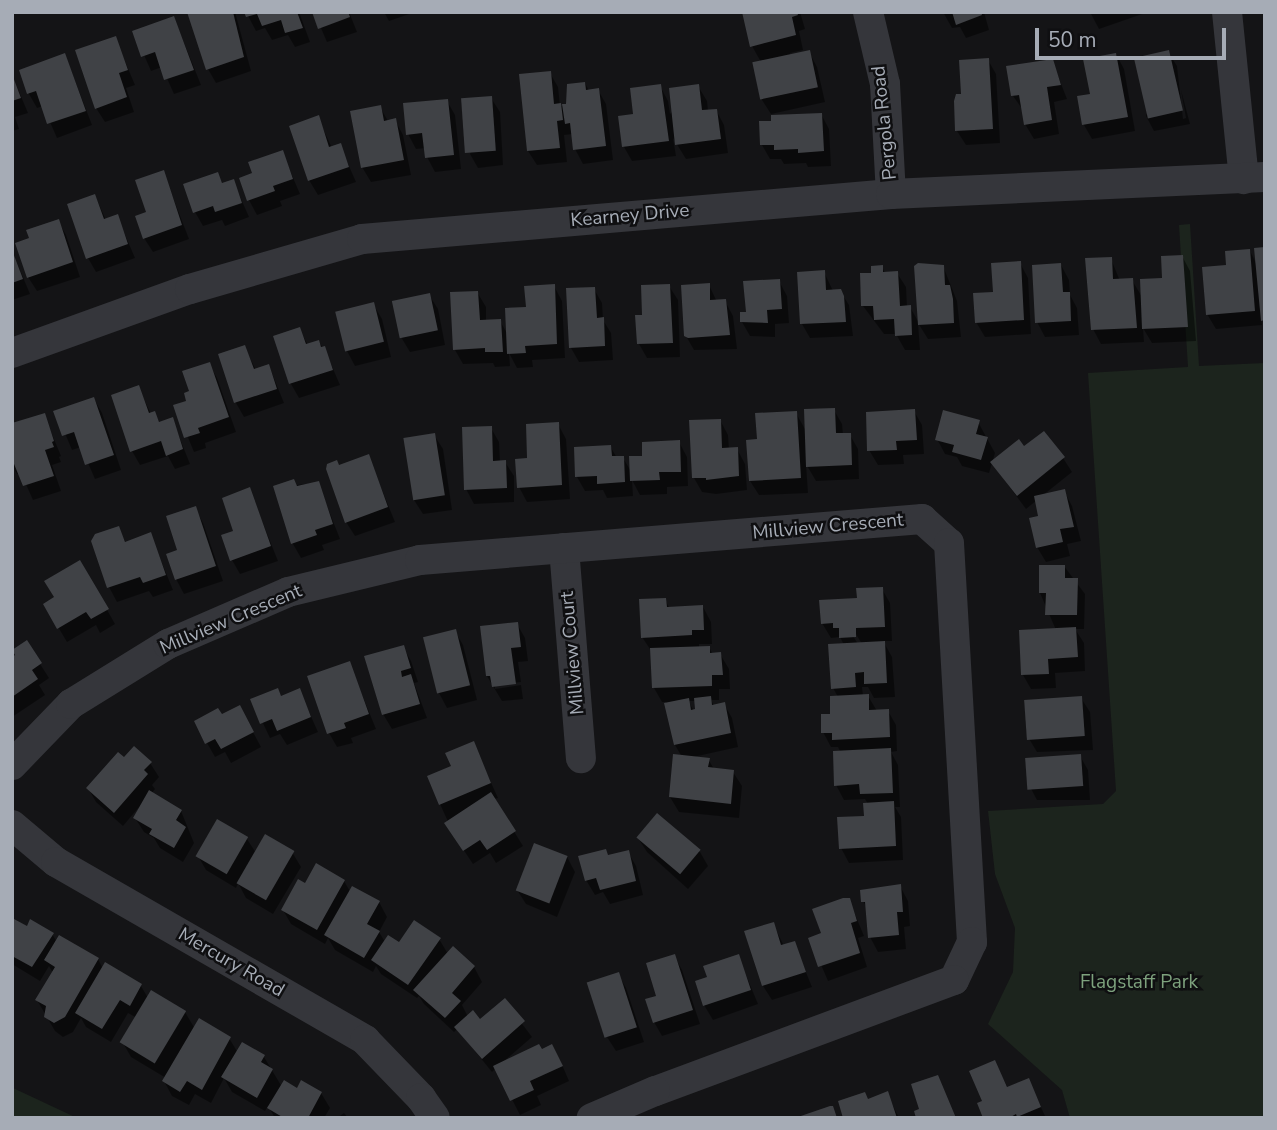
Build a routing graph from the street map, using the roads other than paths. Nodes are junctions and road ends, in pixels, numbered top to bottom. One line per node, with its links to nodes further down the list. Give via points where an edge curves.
1 (868, 12): 4 (street, Pergola Road, via 885,84)
2 (1227, 12): 3 (street)
3 (1254, 178): 4 (street, Kearney Drive)
4 (891, 194): 5 (street, Kearney Drive, via 362,239 190,289)
5 (12, 353)
6 (564, 548): 7 (street, Millview Court); 8 (street, Millview Crescent, via 419,560 288,592 167,644 71,704); 11 (street, Millview Crescent, via 922,519 949,543 972,921 972,942 954,979)
7 (581, 758)
8 (12, 765)
9 (12, 825): 10 (street, Mercury Road, via 56,862 365,1040)
10 (435, 1118)
11 (592, 1118)

